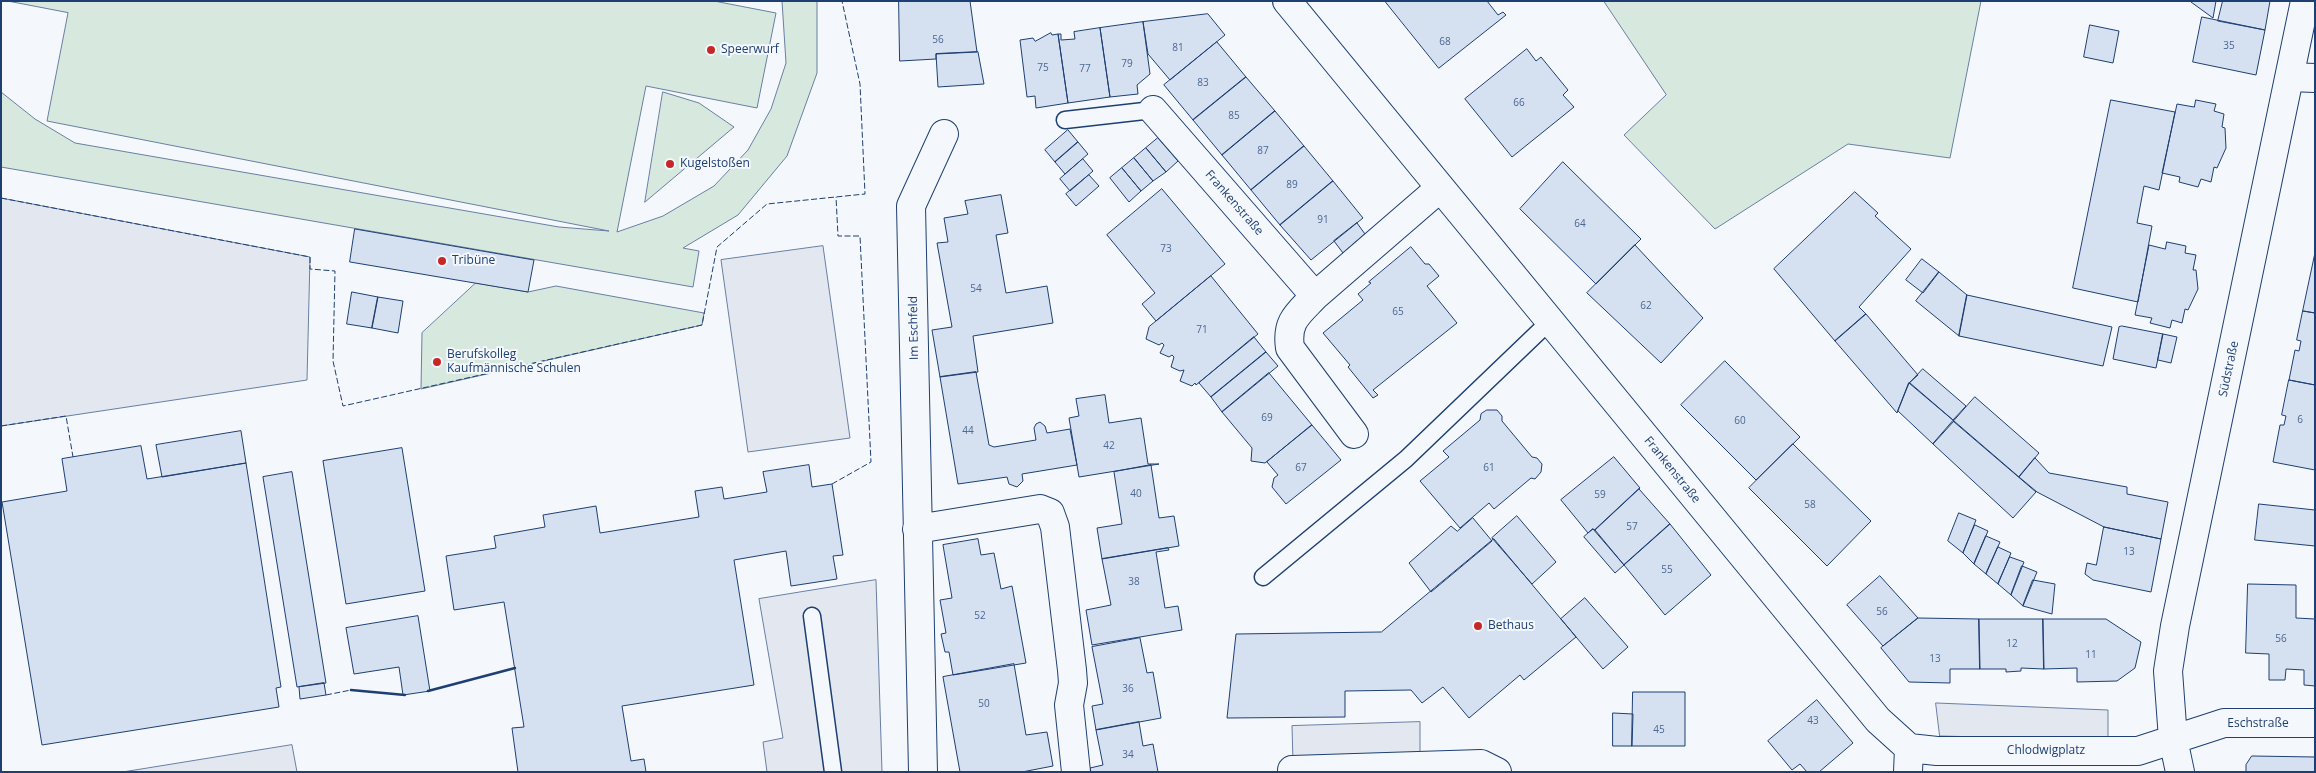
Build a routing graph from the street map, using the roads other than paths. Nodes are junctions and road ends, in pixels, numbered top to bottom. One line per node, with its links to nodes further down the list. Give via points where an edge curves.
1 (1287, 1): 7 (street, Frankenstraße)
2 (2305, 1): 3 (street, Südstraße)
3 (2302, 77): 15 (street, Südstraße, via 2175,626 2168,671)
4 (1153, 110): 5 (lane); 8 (street, Frankenstraße)
5 (1065, 120)
6 (944, 134): 11 (street, Im Eschfeld, via 911,206)
7 (1440, 188): 8 (street); 9 (street, Frankenstraße)
8 (1315, 296): 10 (street, via 1291,322 1290,348)
9 (1550, 321): 12 (lane, via 1406,459); 16 (street, Frankenstraße)
10 (1354, 434)
11 (917, 529): 19 (street, Im Eschfeld); 20 (street, via 1040,509 1050,513 1055,526 1072,670 1069,705)
12 (1263, 577)
13 (812, 616): 18 (lane)
14 (2315, 724): 15 (street, Eschstraße, via 2224,723)
15 (2173, 739): 16 (street, Chlodwigplatz, via 2138,751 1937,751); 22 (street)
16 (1909, 760)
17 (1292, 770): 21 (street, via 1481,764)
18 (833, 772)
19 (923, 772)
20 (1076, 772)
21 (1497, 772)
22 (2180, 772)

